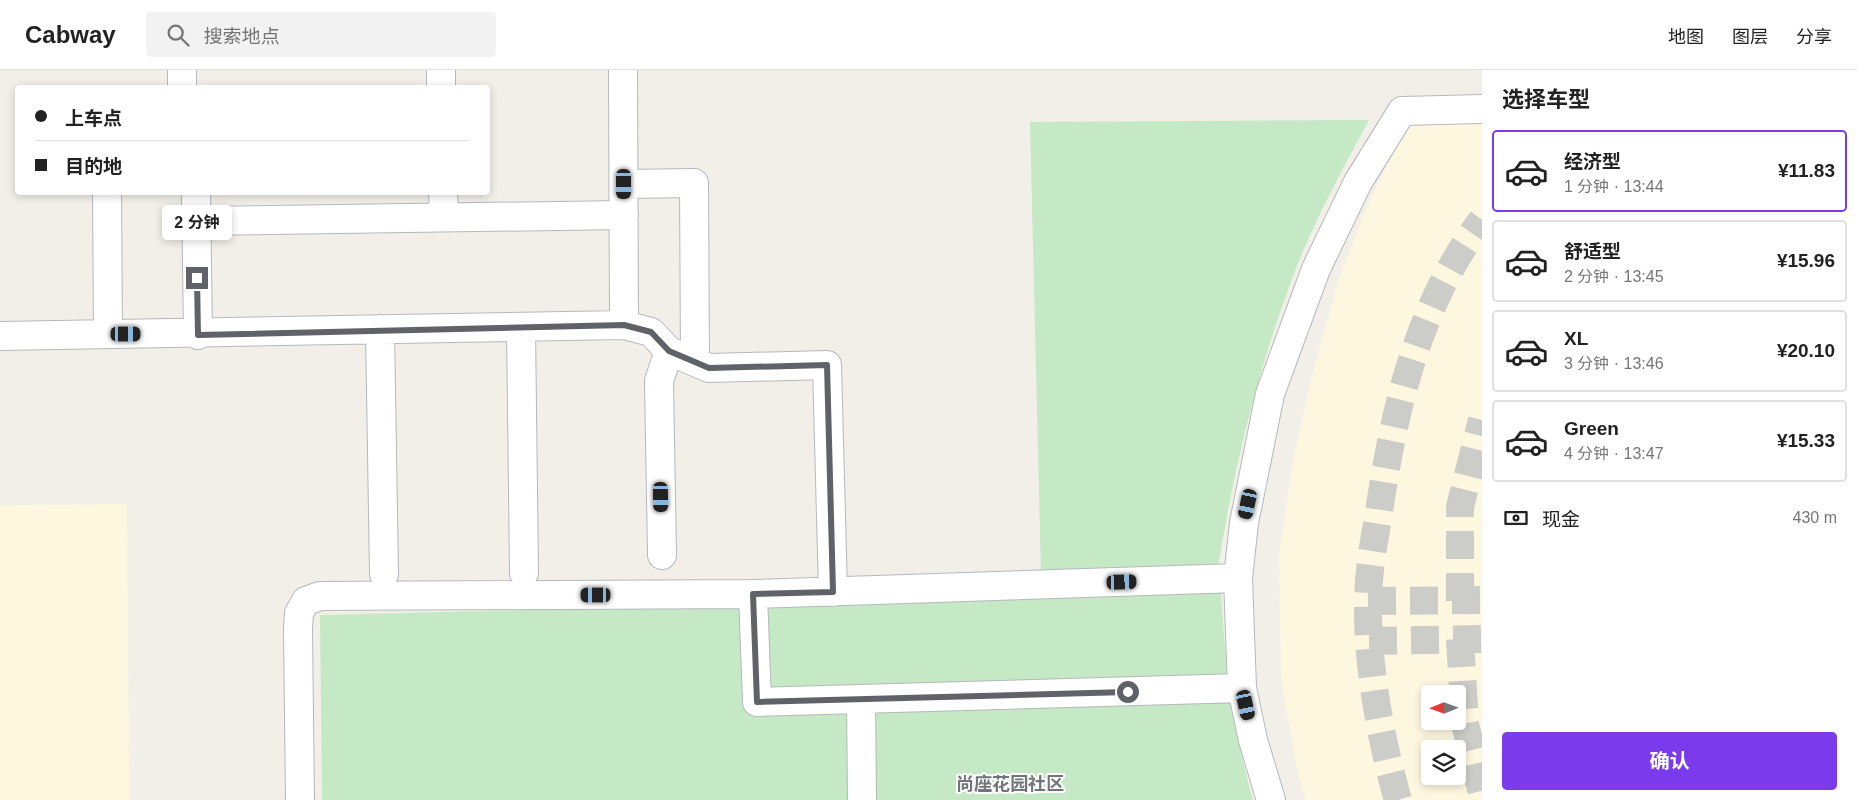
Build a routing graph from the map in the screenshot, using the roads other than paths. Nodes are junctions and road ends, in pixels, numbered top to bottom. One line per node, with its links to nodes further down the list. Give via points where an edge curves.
1 (182, 70): 4 (street)
2 (441, 70): 5 (street)
3 (623, 70): 7 (street)
4 (182, 85)
5 (441, 85)
6 (1482, 109): 24 (street, via 1402,111 1358,182 1316,269 1270,394 1244,523)
7 (624, 184): 11 (street); 20 (street, via 694,184)
8 (107, 195): 16 (street)
9 (196, 195): 12 (street)
10 (443, 205): 11 (street); 12 (street)
11 (624, 215): 13 (street)
12 (196, 221): 17 (street)
13 (624, 325): 14 (street); 19 (street, via 651,332)
14 (521, 327): 15 (street); 22 (street)
15 (380, 329): 17 (street); 23 (street)
16 (108, 334): 17 (street); 18 (street)
17 (198, 335)
18 (0, 336)
19 (669, 351): 20 (street); 21 (street, via 658,381)
20 (695, 362): 25 (street, via 709,368 827,365)
21 (662, 555)
22 (524, 573)
23 (384, 574)
24 (1238, 578): 25 (street); 27 (street)
25 (833, 592): 26 (street)
26 (753, 594): 28 (street, via 757,702); 29 (street, via 320,596 306,601 299,613 298,629)
27 (1242, 688): 28 (street); 31 (street)
28 (861, 701): 30 (street)
29 (300, 800)
30 (862, 800)
31 (1271, 800)

